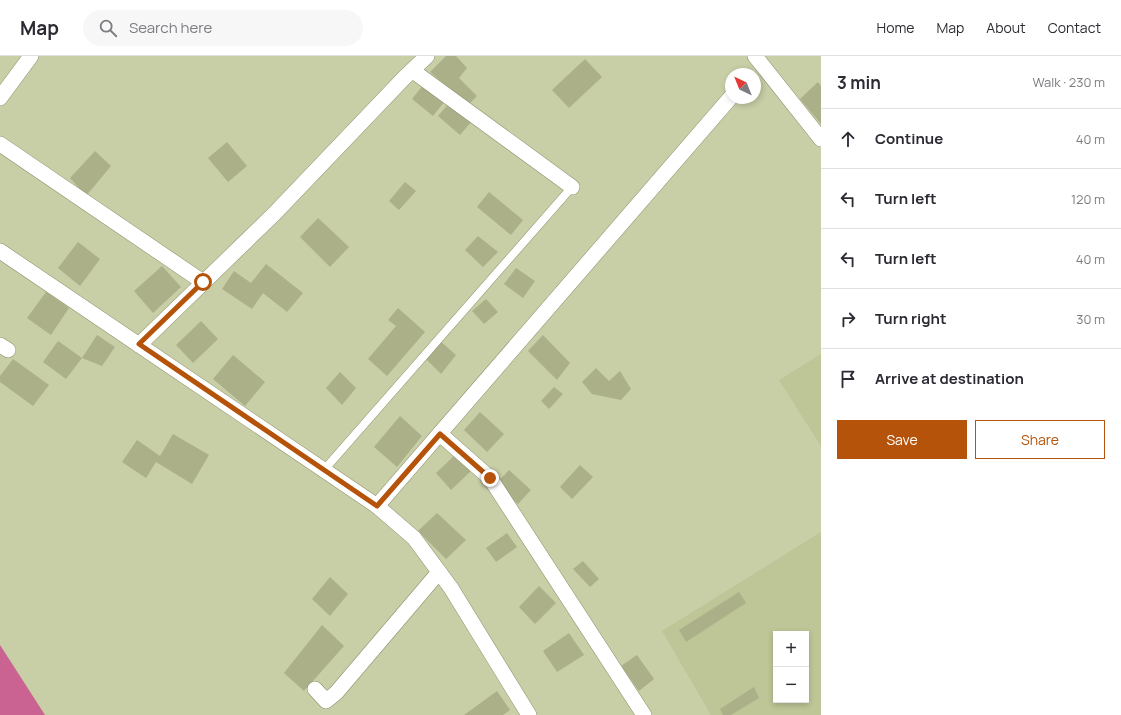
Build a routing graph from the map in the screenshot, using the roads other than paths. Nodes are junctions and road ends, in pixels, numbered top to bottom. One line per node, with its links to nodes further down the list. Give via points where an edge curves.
1 (31, 56): 5 (street)
2 (427, 56): 4 (street)
3 (758, 62): 7 (street)
4 (413, 71): 9 (street); 11 (street, via 274,214)
5 (0, 98)
6 (725, 104): 13 (street)
7 (821, 139)
8 (0, 144): 11 (street)
9 (572, 187): 14 (lane)
10 (0, 251): 12 (street)
11 (203, 282): 12 (street)
12 (139, 344): 14 (street)
13 (440, 434): 15 (street); 19 (street, via 490,478)
14 (324, 470): 15 (street)
15 (377, 506): 16 (street, via 414,538)
16 (439, 572): 17 (street, via 336,693 326,701); 18 (street)
17 (315, 689)
18 (529, 715)
19 (644, 715)

